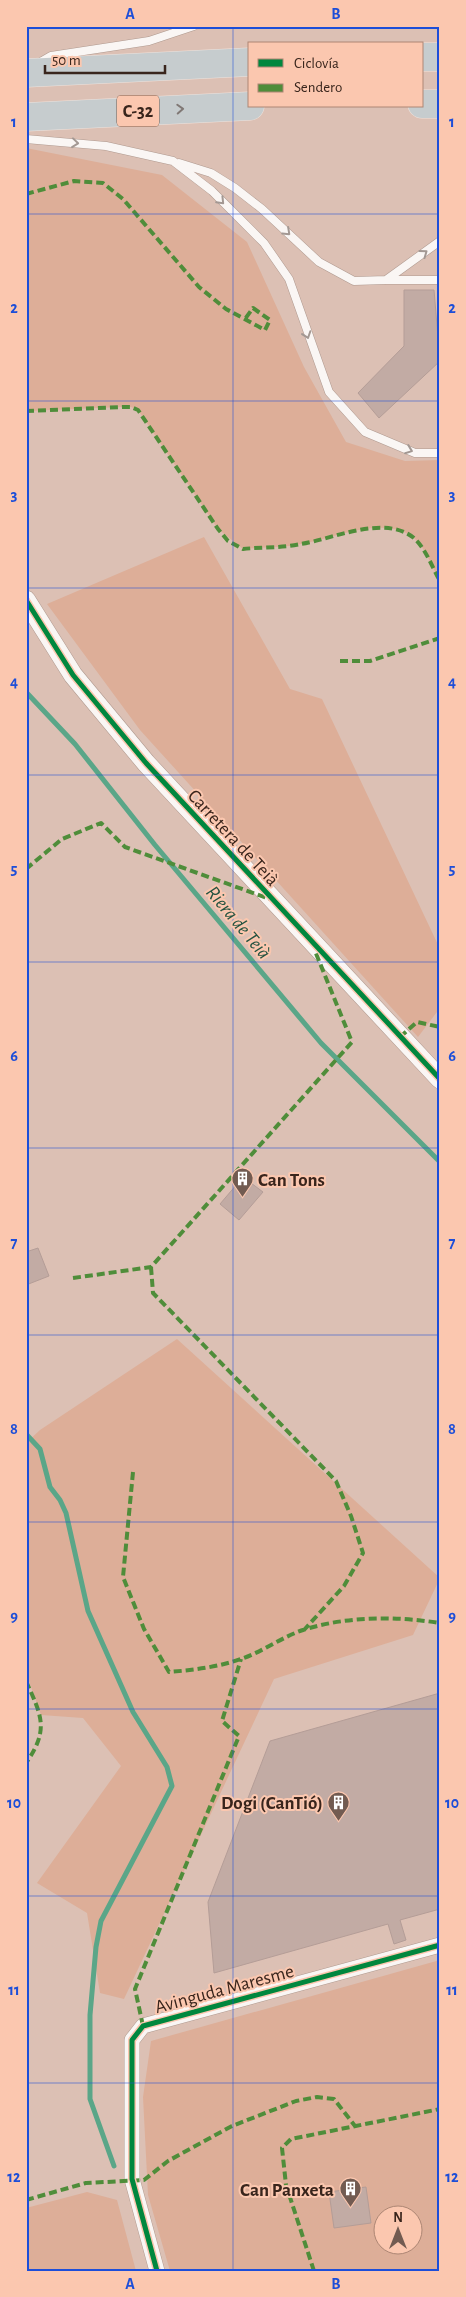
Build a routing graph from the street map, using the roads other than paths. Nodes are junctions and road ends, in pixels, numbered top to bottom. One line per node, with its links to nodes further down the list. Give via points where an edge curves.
1 (194, 26): 5 (lane, via 149,41 51,56)
2 (424, 57): 3 (highway)
3 (440, 57)
4 (248, 62): 5 (highway, C-32)
5 (26, 72)
6 (424, 104): 7 (highway)
7 (440, 104)
8 (248, 106): 9 (highway, C-32, one-way to 8)
9 (26, 117)
10 (26, 139): 11 (lane, one-way to 11, via 106,146)
11 (173, 161): 13 (lane, one-way to 13, via 211,173 236,188 318,262 354,281); 15 (lane, one-way to 15, via 212,191 264,243 289,279 329,392 366,432 415,453)
12 (440, 242): 13 (lane, one-way to 12)
13 (386, 280): 14 (lane)
14 (440, 280)
15 (440, 454)
16 (26, 600): 17 (street, Carretera de Teià, via 73,674 146,763)
17 (440, 1079)
18 (440, 1945): 19 (street, Avinguda Maresme, via 143,2026 132,2040 132,2179)
19 (156, 2271)

